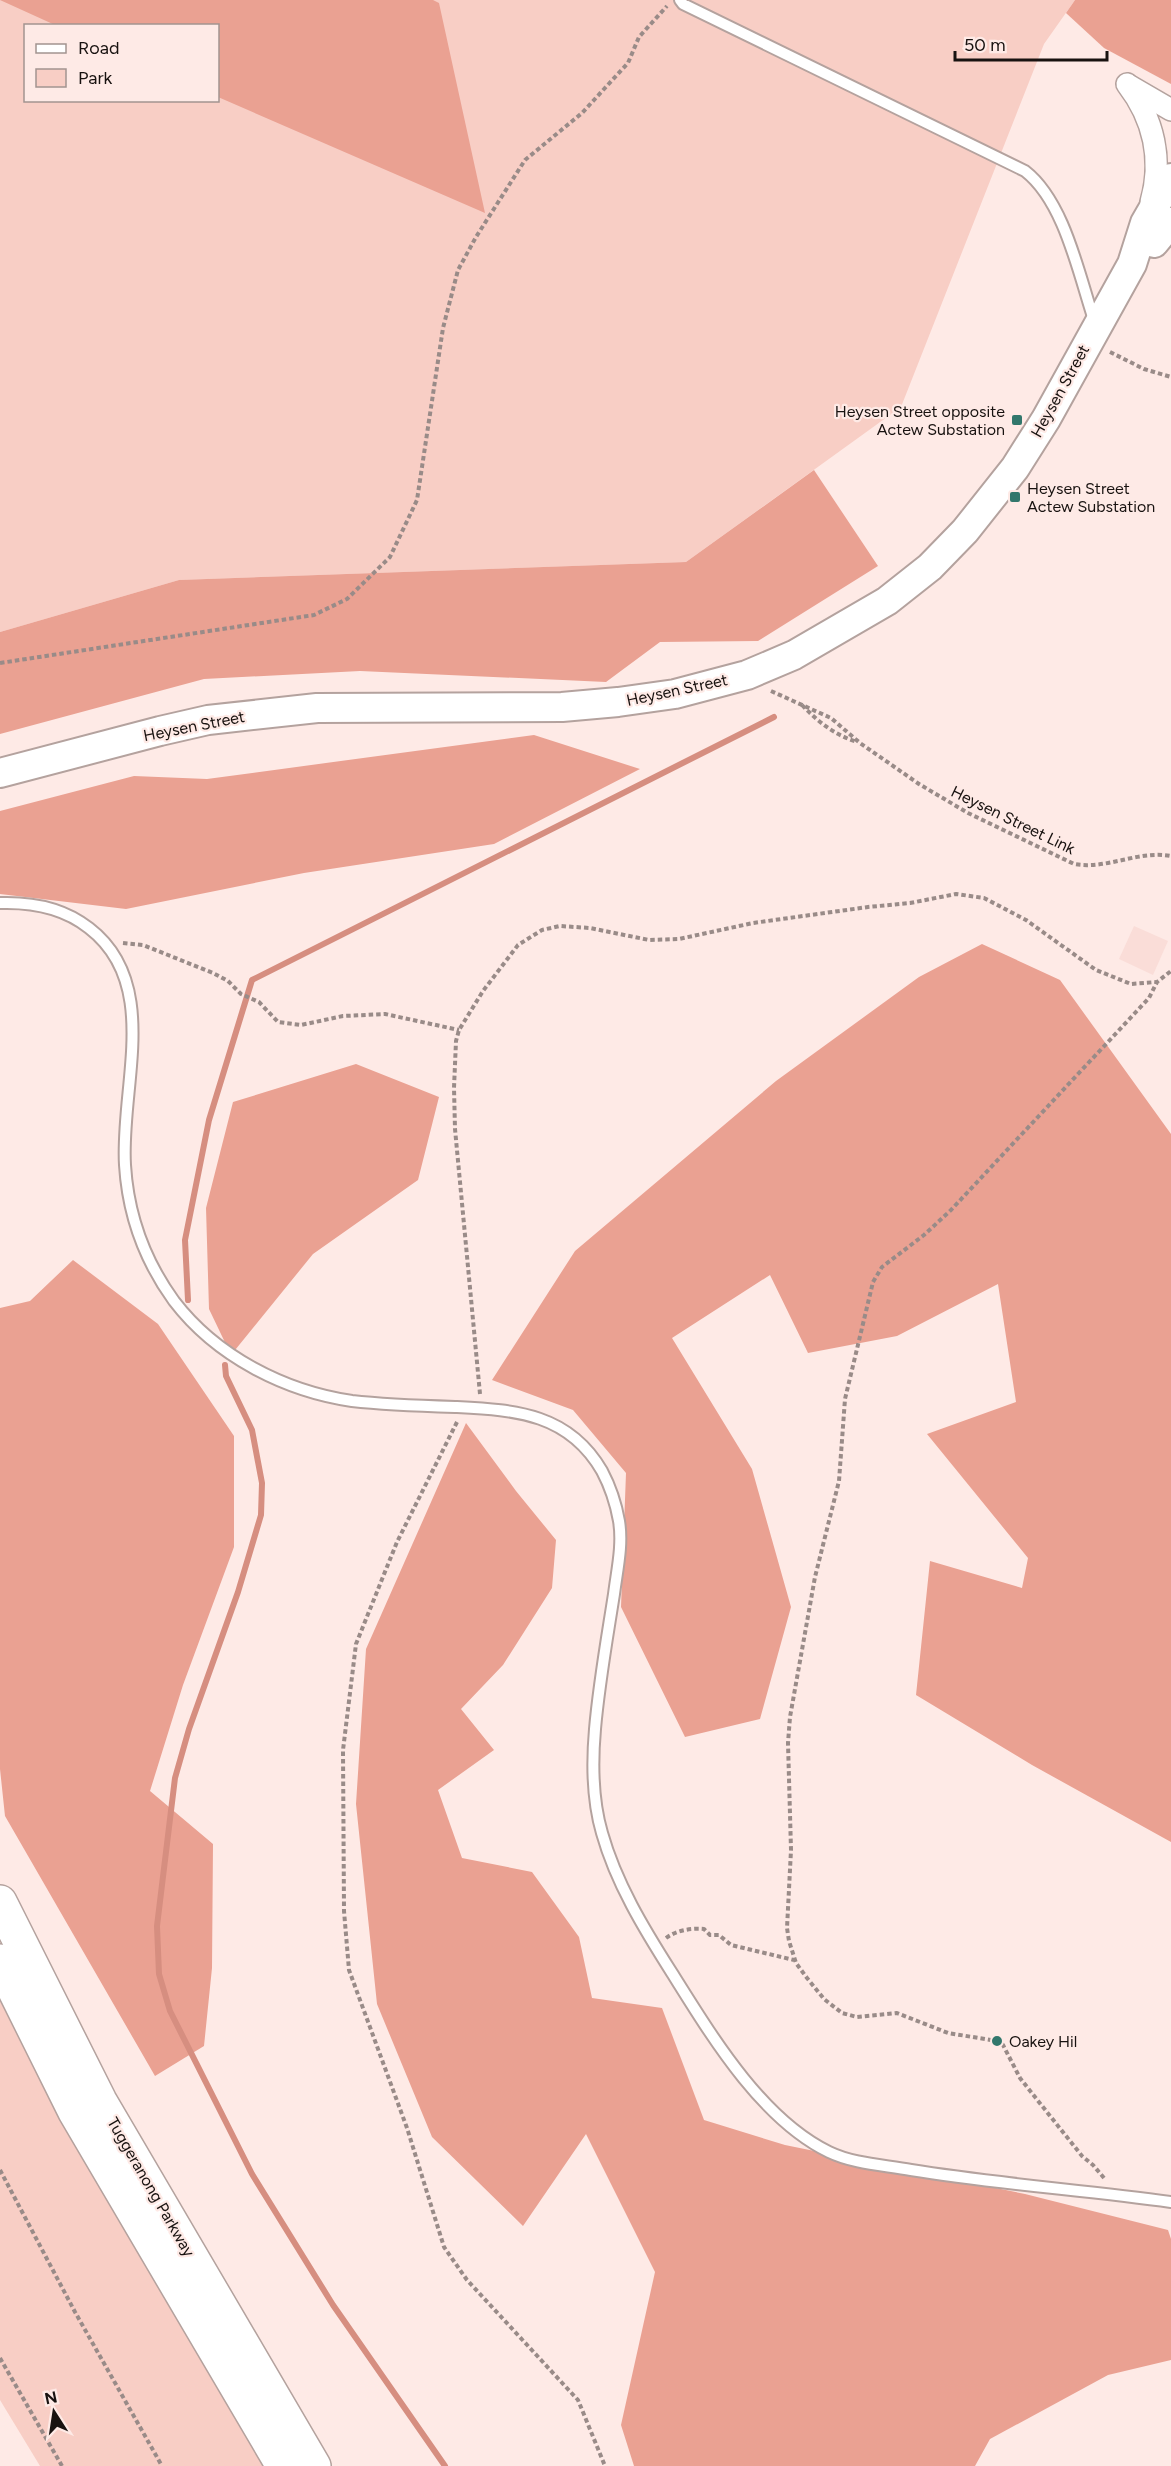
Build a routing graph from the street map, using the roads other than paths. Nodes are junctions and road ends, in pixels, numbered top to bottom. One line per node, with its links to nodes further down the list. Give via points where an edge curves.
1 (680, 0): 5 (lane, via 1036,179 1059,213)
2 (1171, 110): 4 (street, via 1126,84 1143,110 1155,142)
3 (1171, 178): 4 (main road, Heysen Street)
4 (1160, 226): 5 (main road, Heysen Street, via 1132,264)
5 (1092, 334): 6 (main road, Heysen Street, via 1015,468 965,531 930,567 887,601 794,655 747,675 675,694 562,707 317,708 208,720)
6 (0, 773)
7 (0, 903): 10 (lane, via 55,909 83,923 105,941 120,963 133,1014 125,1131 130,1204 151,1262 176,1303 206,1338 238,1360 308,1391 351,1401 481,1407 539,1417 578,1441 601,1470 614,1497 620,1524 620,1555 598,1691 593,1757 601,1829 631,1904 740,2073 785,2122 829,2152 854,2160 959,2178)
8 (0, 1902): 12 (highway, Tuggeranong Parkway, via 100,2101)
9 (0, 1961): 11 (highway, Tuggeranong Parkway, via 75,2112)
10 (1171, 2202)
11 (283, 2466)
12 (314, 2466)

